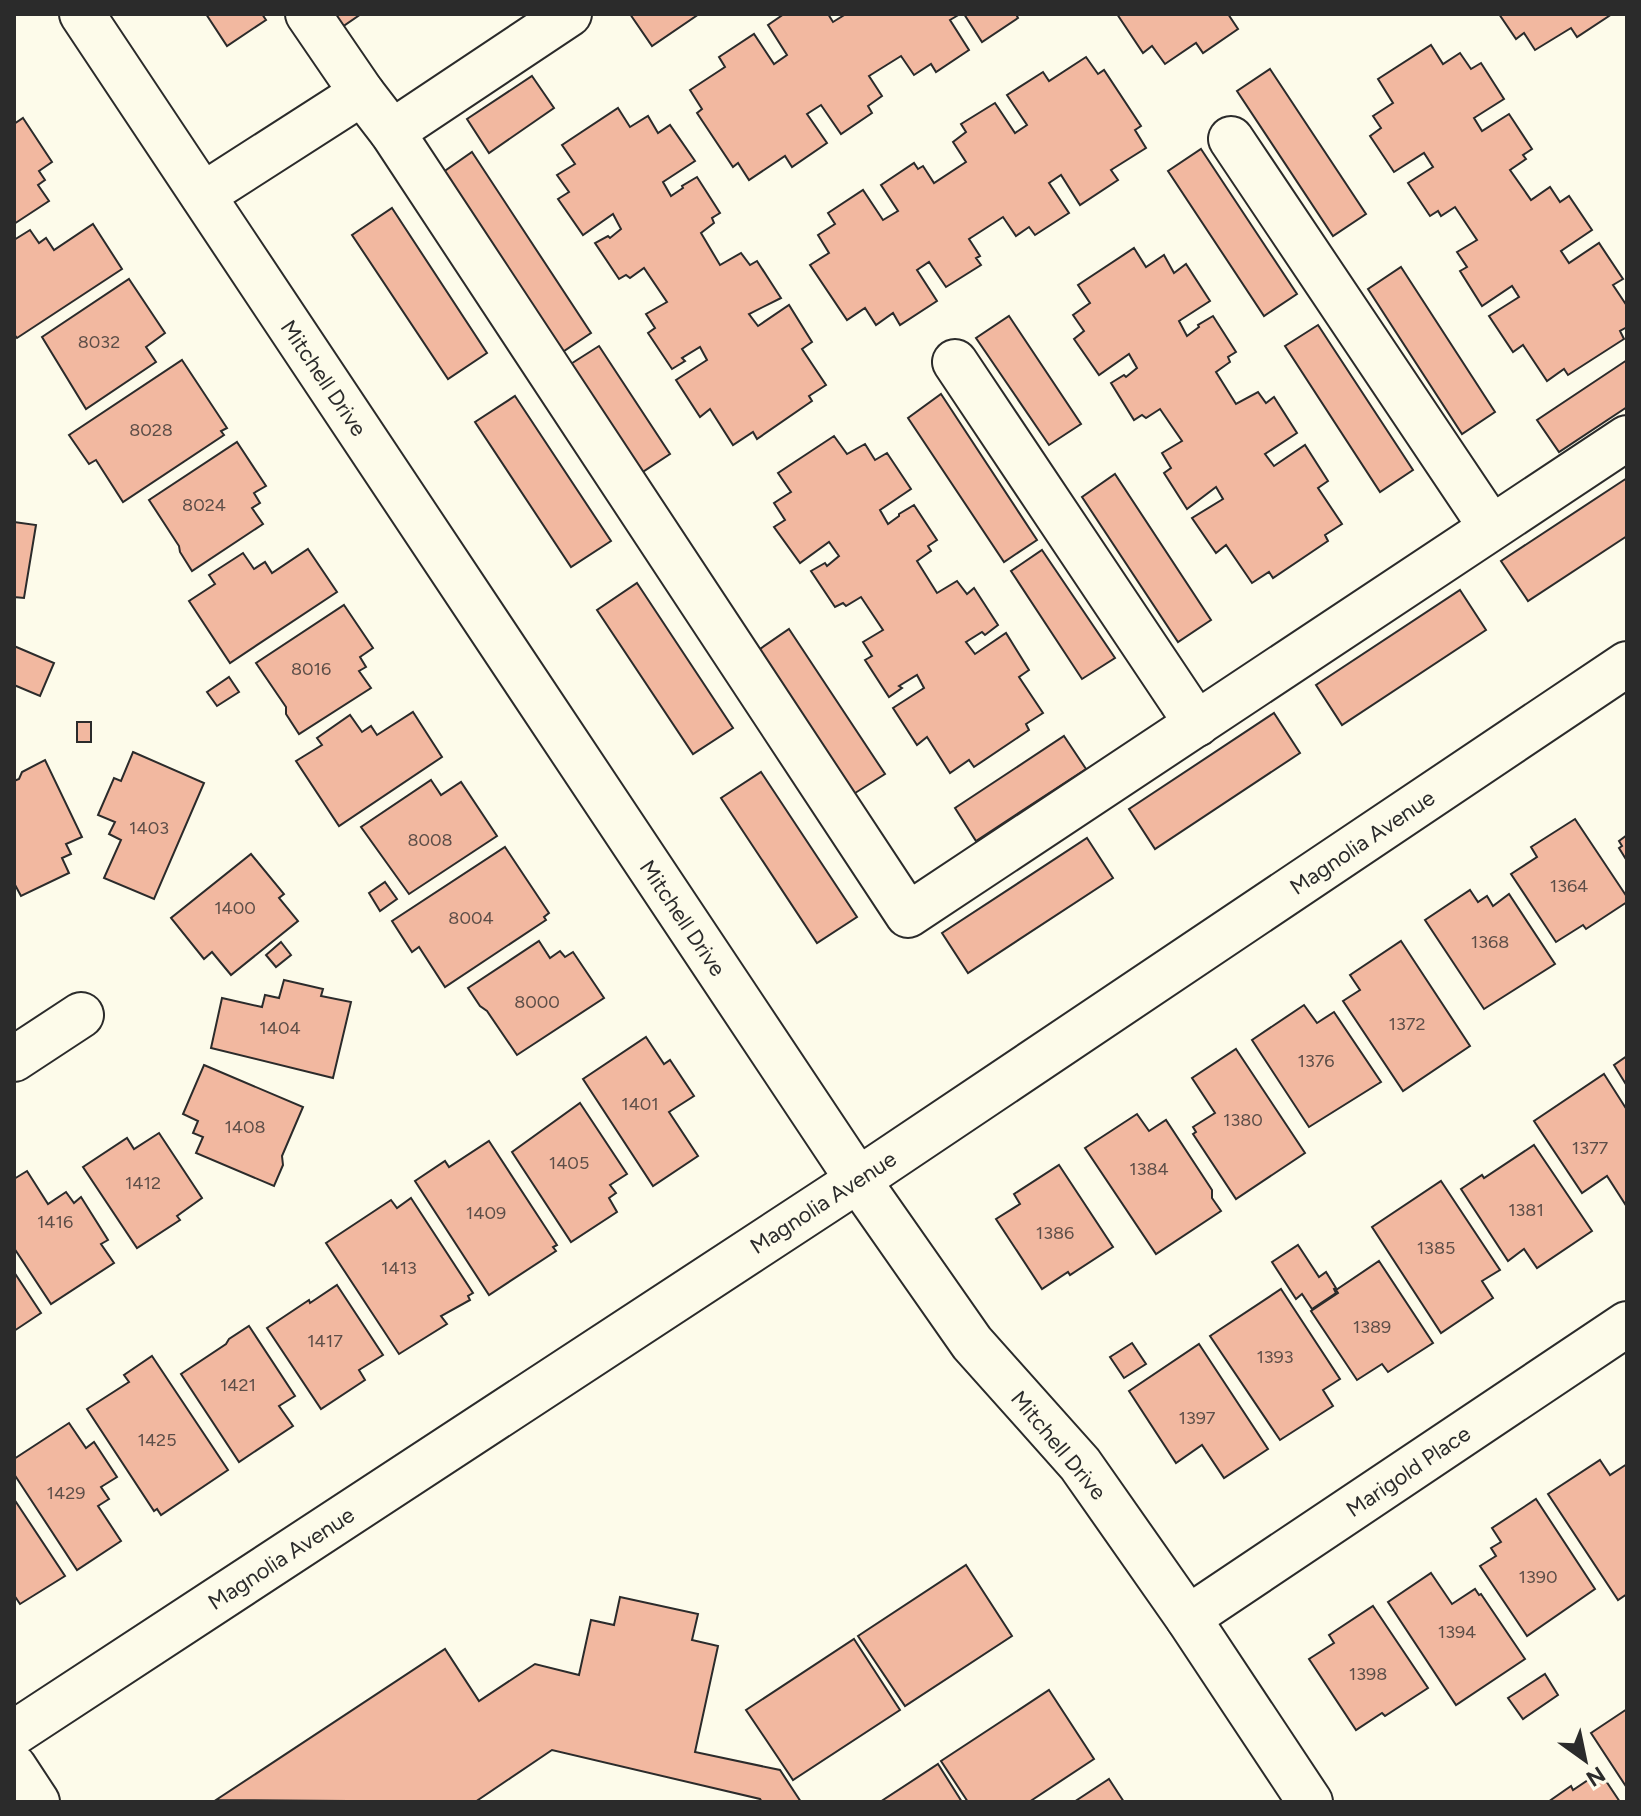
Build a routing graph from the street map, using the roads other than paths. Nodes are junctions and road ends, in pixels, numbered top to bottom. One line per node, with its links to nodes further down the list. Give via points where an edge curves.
1 (82, 14): 7 (street, Mitchell Drive)
2 (308, 14): 4 (street)
3 (569, 14): 5 (street)
4 (362, 93): 5 (street); 7 (street)
5 (392, 132): 12 (street, via 908,915)
6 (1231, 139): 10 (street)
7 (203, 195): 15 (street, Mitchell Drive)
8 (955, 362): 12 (street)
9 (1627, 438): 10 (street)
10 (1491, 527): 12 (street)
11 (1627, 664): 15 (street, Magnolia Avenue)
12 (1197, 724)
13 (81, 1015): 14 (street)
14 (14, 1059)
15 (858, 1180): 17 (street, Mitchell Drive, via 972,1343 1080,1464); 18 (street, Magnolia Avenue)
16 (1627, 1324): 17 (street, Marigold Place)
17 (1188, 1618): 21 (street, Mitchell Drive)
18 (14, 1733)
19 (14, 1767): 20 (street)
20 (37, 1802)
21 (1310, 1802)

